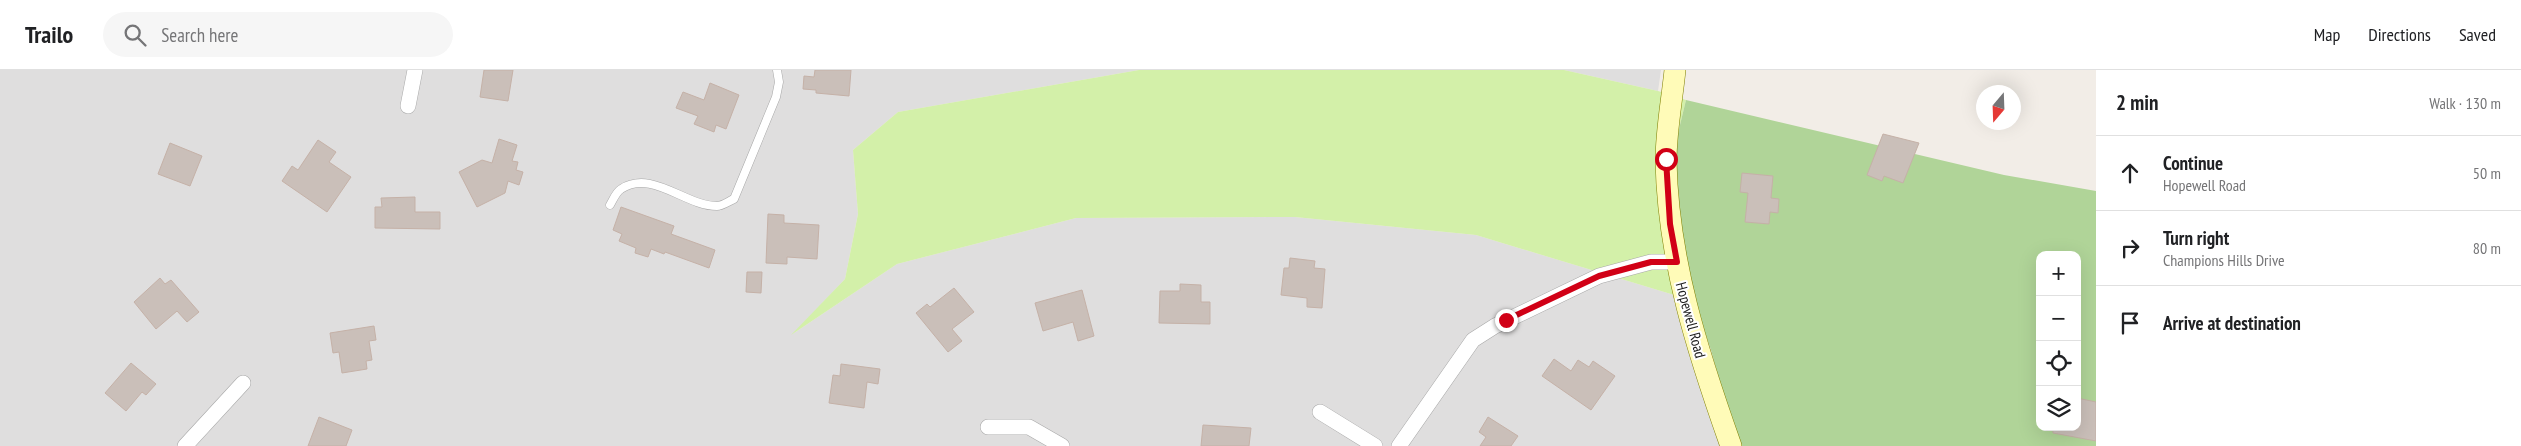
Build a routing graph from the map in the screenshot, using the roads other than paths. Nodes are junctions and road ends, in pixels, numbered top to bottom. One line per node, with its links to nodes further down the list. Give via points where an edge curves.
1 (415, 70): 4 (street)
2 (777, 70): 5 (lane, via 776,97 734,198 719,206 700,204 653,184 635,183 619,190)
3 (1675, 70): 6 (street, Hopewell Road, via 1666,159 1670,224)
4 (408, 106)
5 (610, 205)
6 (1677, 262): 13 (street, via 1651,262 1599,276 1495,326 1473,340); 14 (street, Hopewell Road, via 1699,355)
7 (243, 383): 10 (street)
8 (1320, 412): 12 (street)
9 (988, 427): 11 (street, via 1029,427)
10 (185, 446)
11 (1062, 446)
12 (1375, 446)
13 (1399, 446)
14 (1731, 446)

